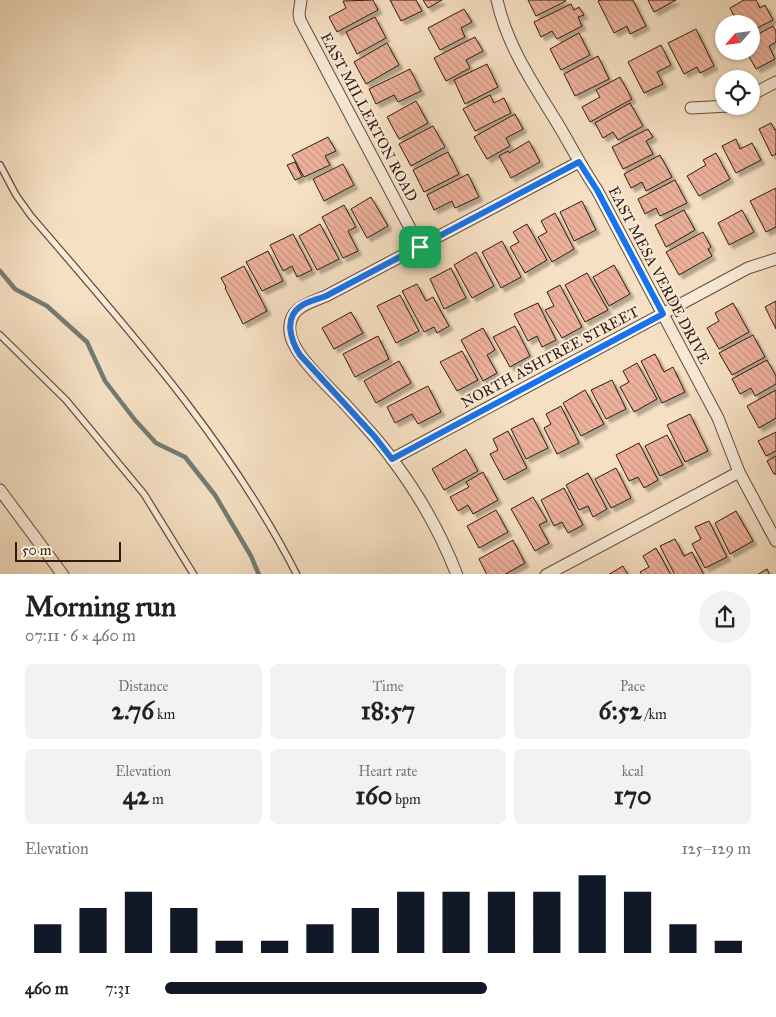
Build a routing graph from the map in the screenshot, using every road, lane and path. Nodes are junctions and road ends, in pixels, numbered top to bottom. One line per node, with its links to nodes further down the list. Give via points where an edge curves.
1 (301, 0): 9 (street, EAST MILLERTON ROAD, via 300,20)
2 (497, 0): 7 (street, EAST MESA VERDE DRIVE, via 516,55)
3 (776, 82): 4 (street)
4 (760, 90)
5 (715, 107): 6 (street)
6 (691, 108)
7 (579, 162): 9 (street); 11 (street, EAST MESA VERDE DRIVE)
8 (0, 165): 19 (lane, via 31,216 167,376 210,433 247,486)
9 (420, 247): 13 (street, via 300,306 290,324 291,337 300,355)
10 (776, 259): 11 (street, NORTH ASHTREE STREET, via 748,268)
11 (663, 314): 13 (street, NORTH ASHTREE STREET); 14 (street, EAST MESA VERDE DRIVE, via 718,418)
12 (0, 335): 18 (lane, via 66,400 144,494)
13 (392, 459): 20 (street, via 420,496)
14 (739, 472): 16 (street, EAST MESA VERDE DRIVE); 21 (street)
15 (0, 490): 17 (street)
16 (776, 541)
17 (63, 574)
18 (194, 574)
19 (297, 574)
20 (457, 574)
21 (546, 574)

